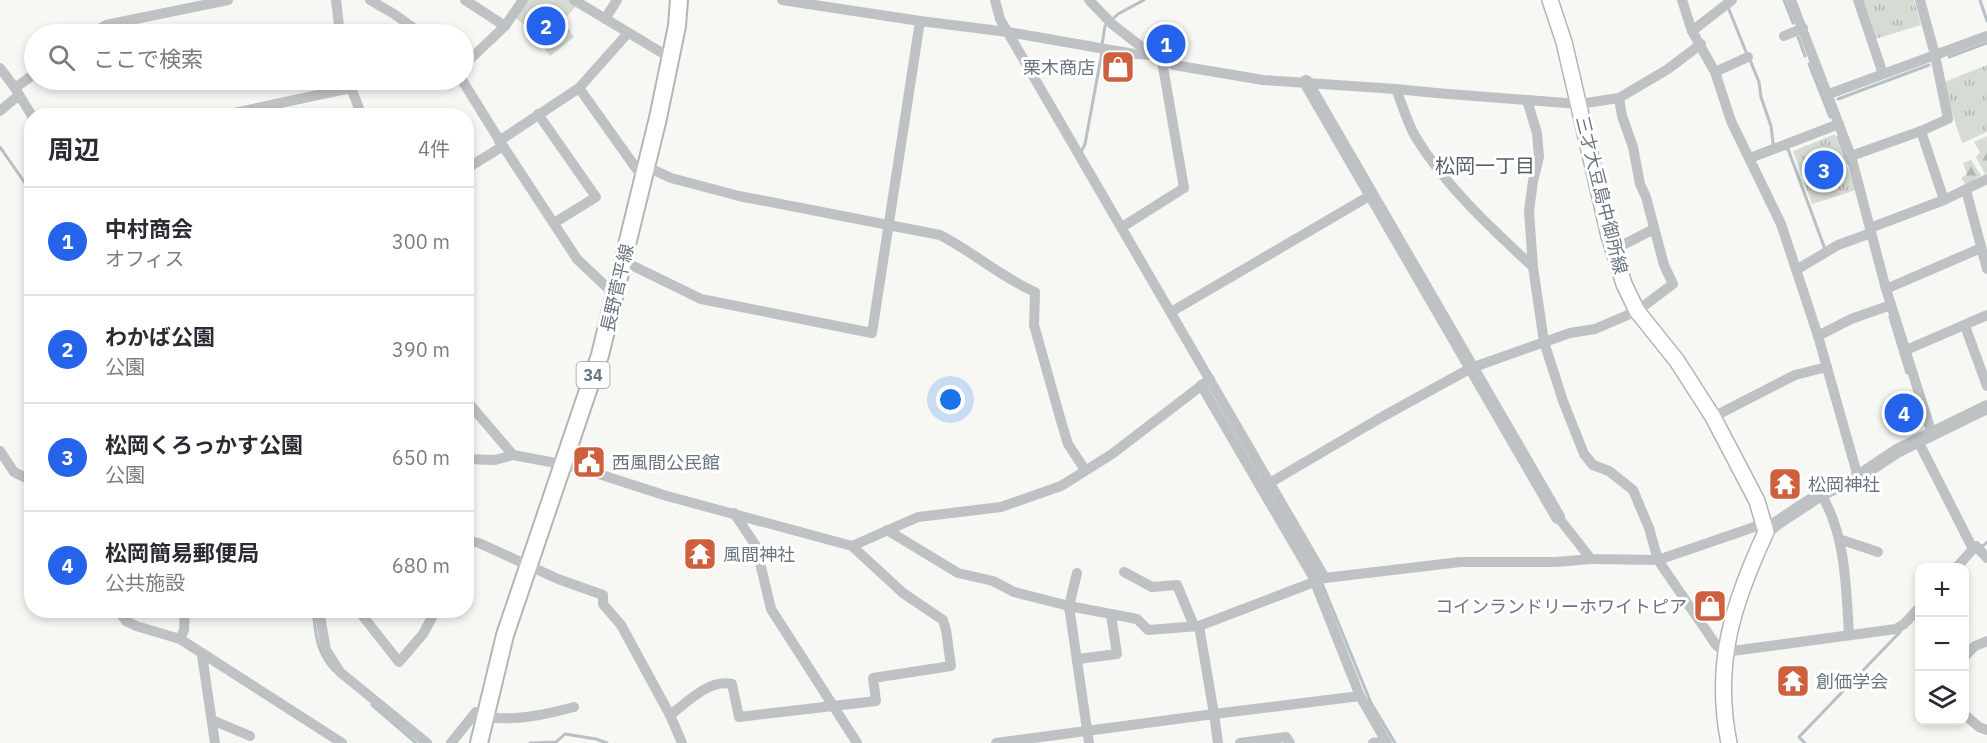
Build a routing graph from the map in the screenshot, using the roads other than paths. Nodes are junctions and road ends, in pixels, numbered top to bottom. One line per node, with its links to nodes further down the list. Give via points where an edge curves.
1 (226, 0): 18 (street)
2 (336, 0): 22 (street)
3 (370, 0): 23 (street)
4 (465, 0): 24 (street)
5 (523, 0): 24 (street)
6 (574, 0): 19 (street)
7 (617, 0): 19 (street)
8 (680, 0): 35 (main road, 長野菅平線 / 34)
9 (782, 0): 20 (street)
10 (995, 0): 27 (street)
11 (1089, 0): 33 (street)
12 (1550, 0): 52 (main road, 三才大豆島中御所線)
13 (1682, 0): 26 (street)
14 (1732, 0): 26 (street)
15 (1791, 0): 25 (street)
16 (1858, 0): 40 (street)
17 (1920, 0): 34 (street)
18 (177, 5): 21 (street)
19 (605, 19): 28 (street)
20 (920, 21): 27 (street); 70 (street)
21 (110, 24)
22 (339, 24)
23 (408, 24)
24 (505, 26): 32 (street)
25 (1803, 28): 29 (street); 49 (street)
26 (1692, 31): 31 (street)
27 (1008, 32): 33 (street); 71 (street)
28 (628, 33): 35 (street); 43 (street)
29 (1784, 36)
30 (1987, 36): 34 (street)
31 (1701, 44): 39 (street); 50 (street)
32 (474, 55)
33 (1152, 55): 37 (street)
34 (1935, 55): 40 (street); 59 (street, via 1948,119)
35 (669, 57): 64 (main road, 長野菅平線 / 34)
36 (1748, 57): 39 (street)
37 (1162, 61): 41 (street, via 1263,80); 71 (street, via 1184,188)
38 (0, 68): 48 (street)
39 (1714, 72): 62 (street, via 1731,121)
40 (1882, 74): 49 (street)
41 (1306, 82): 44 (street); 67 (street)
42 (24, 85): 48 (street)
43 (579, 88): 57 (street); 64 (street)
44 (1396, 89): 51 (street); 77 (street, via 1414,135 1442,175)
45 (326, 90): 54 (street)
46 (352, 90): 55 (street)
47 (468, 90): 60 (street)
48 (17, 92): 53 (street); 56 (street)
49 (1829, 94): 58 (street)
50 (1619, 98): 52 (street); 72 (street)
51 (1527, 100): 52 (street); 77 (street, via 1539,157 1529,211)
52 (1579, 104): 75 (main road, 三才大豆島中御所線)
53 (27, 108)
54 (254, 108)
55 (360, 108)
56 (0, 111)
57 (538, 114): 60 (street); 69 (street, via 596,197)
58 (1839, 124): 61 (street); 62 (street)
59 (1921, 131): 61 (street); 68 (street)
60 (501, 143): 63 (street); 69 (street)
61 (1851, 156): 73 (street)
62 (1750, 158): 79 (street, via 1781,224)
63 (474, 163)
64 (644, 172): 70 (street, via 739,196); 76 (main road, 長野菅平線 / 34)
65 (1987, 179): 66 (street)
66 (1966, 190): 68 (street); 74 (street)
67 (1371, 195): 84 (street); 91 (street)
68 (1944, 200): 73 (street)
69 (554, 223): 81 (street, via 577,259)
70 (889, 225): 76 (street, via 872,333 701,299); 103 (street, via 940,235 1012,282 1035,292 1035,325 1061,421 1068,444)
71 (1122, 227): 84 (street)
72 (1654, 228): 75 (street); 83 (street, via 1673,284)
73 (1870, 230): 79 (street); 80 (street)
74 (1982, 248): 78 (street); 80 (street)
75 (1613, 250): 83 (main road, 三才大豆島中御所線)
76 (623, 261): 81 (main road, 長野菅平線 / 34)
77 (1533, 267): 88 (street)
78 (1987, 269)
79 (1796, 270): 87 (street)
80 (1886, 289): 82 (street)
81 (616, 297): 102 (main road, 長野菅平線 / 34)
82 (1891, 305): 87 (street); 89 (street)
83 (1637, 311): 88 (street, via 1595,329); 96 (main road, 三才大豆島中御所線, via 1677,361)
84 (1171, 312): 92 (street)
85 (1987, 315): 86 (street)
86 (1965, 326): 89 (street); 93 (street)
87 (1818, 336): 90 (street)
88 (1544, 342): 91 (street); 119 (street, via 1584,454 1593,465 1609,471 1633,490)
89 (1905, 351): 97 (street)
90 (1827, 367): 96 (street, via 1795,375); 105 (street)
91 (1471, 368): 106 (street); 109 (street)
92 (1206, 382): 103 (street); 106 (street)
93 (1987, 386)
94 (1987, 407): 97 (street)
95 (474, 409): 100 (street)
96 (1713, 417): 110 (main road, 三才大豆島中御所線, via 1757,501)
97 (1932, 434): 98 (street)
98 (1918, 441): 105 (street); 115 (street)
99 (0, 452): 104 (street, via 14,472)
100 (513, 455): 101 (street, via 495,460); 102 (street)
101 (474, 459)
102 (563, 464): 108 (street); 121 (main road, 長野菅平線 / 34)
103 (1085, 470): 111 (street, via 1061,486 1011,504 918,517)
104 (24, 477)
105 (1858, 477): 107 (street)
106 (1266, 485): 124 (street)
107 (1821, 494): 110 (street); 112 (street)
108 (734, 513): 114 (street); 142 (street, via 756,546 771,609)
109 (1558, 517): 118 (street)
110 (1765, 528): 119 (street); 137 (main road, via 1737,604)
111 (887, 530): 114 (street); 125 (street, via 958,573)
112 (1839, 539): 116 (street); 134 (street)
113 (474, 542): 121 (street)
114 (852, 546): 142 (street, via 903,593 943,620 951,666 873,678 876,701)
115 (1973, 549): 117 (street, via 1976,546); 120 (street)
116 (1878, 552)
117 (1987, 558)
118 (1591, 559): 119 (street); 124 (street, via 1460,562)
119 (1658, 560): 137 (street, via 1716,645)
120 (1960, 563)
121 (528, 566): 145 (main road, 長野菅平線 / 34, via 505,635); 146 (street, via 603,595 603,604 621,626)
122 (1124, 572): 133 (street, via 1152,587 1177,585)
123 (1077, 573): 125 (street)
124 (1321, 580): 133 (street); 141 (street)
125 (1069, 606): 127 (street); 140 (street)
126 (1915, 612): 134 (street, via 1896,629)
127 (1111, 615): 133 (street, via 1137,619 1148,630); 140 (street, via 1117,654)
128 (124, 618): 135 (street, via 136,626)
129 (185, 618): 135 (street)
130 (321, 618): 155 (street, via 326,650 340,672)
131 (363, 618): 132 (street, via 399,662)
132 (432, 618)
133 (1196, 626): 144 (street)
134 (1849, 634): 137 (street)
135 (180, 639): 139 (street)
136 (1987, 641): 138 (street)
137 (1725, 652): 166 (main road, via 1722,683)
138 (1969, 653)
139 (202, 655): 148 (street); 154 (street)
140 (1078, 659): 150 (street)
141 (1360, 696): 144 (street); 152 (street)
142 (834, 705): 146 (street, via 739,717 732,684 723,682 711,685); 159 (street)
143 (574, 707): 145 (street, via 533,717 501,719)
144 (1214, 714): 150 (street); 162 (street)
145 (486, 715): 156 (street, via 476,712); 157 (main road, 長野菅平線 / 34)
146 (670, 715): 158 (street)
147 (1969, 718): 149 (street)
148 (212, 720): 151 (street); 153 (street)
149 (1987, 730)
150 (1088, 731): 160 (street); 161 (street)
151 (250, 736)
152 (1387, 742): 165 (street)
153 (215, 743)
154 (342, 743)
155 (427, 743)
156 (451, 743)
157 (479, 743)
158 (682, 743)
159 (857, 743)
160 (996, 743)
161 (1089, 743)
162 (1218, 743)
163 (1240, 743): 164 (street, via 1286,737)
164 (1290, 743)
165 (1373, 743)
166 (1729, 743)

